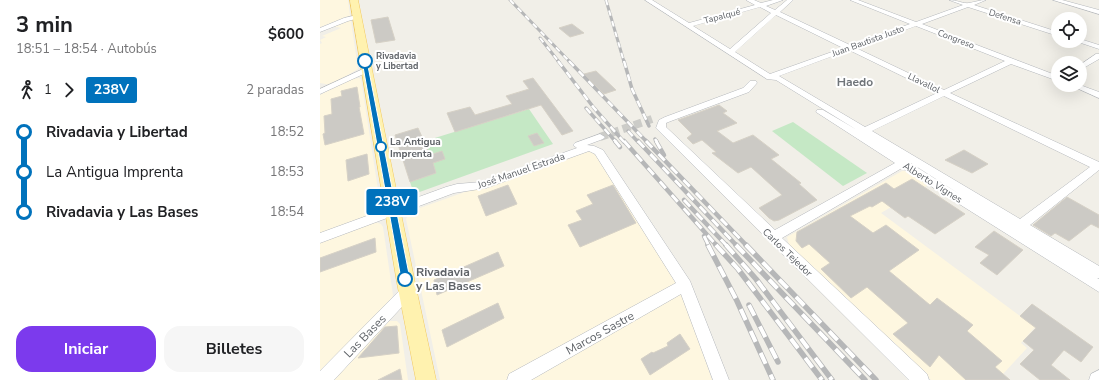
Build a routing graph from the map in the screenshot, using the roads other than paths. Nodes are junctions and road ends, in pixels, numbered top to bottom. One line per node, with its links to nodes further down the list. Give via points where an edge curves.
1 (354, 0): 14 (main road)
2 (648, 0): 16 (street, Alberto Vignes)
3 (749, 0): 10 (street, Llavallol)
4 (780, 0): 10 (street, Tapalqué)
5 (790, 0): 13 (street)
6 (853, 0): 15 (street, Congreso)
7 (952, 0): 11 (street, Defensa)
8 (983, 0): 11 (street, Juan Bautista Justo)
9 (1056, 0): 12 (street)
10 (760, 5): 13 (street, Llavallol); 16 (street, Tapalqué)
11 (968, 5): 15 (street, Juan Bautista Justo); 18 (street, Defensa)
12 (1099, 12)
13 (776, 13): 21 (street, Llavallol); 22 (street)
14 (357, 17): 17 (street); 26 (main road)
15 (916, 24): 21 (street, Juan Bautista Justo); 24 (street, Congreso)
16 (688, 25): 22 (street, Alberto Vignes)
17 (320, 30)
18 (1051, 32)
19 (1087, 43): 20 (street)
20 (1099, 47)
21 (850, 48): 28 (street, Juan Bautista Justo); 32 (street, Llavallol)
22 (730, 52): 28 (street, Alberto Vignes)
23 (1099, 56): 25 (street)
24 (1011, 61): 27 (street, Congreso); 32 (street)
25 (1087, 64)
26 (366, 71): 31 (street, via 350,76); 40 (main road)
27 (1051, 76)
28 (770, 77): 29 (street, Juan Bautista Justo); 35 (street, Alberto Vignes, via 771,81)
29 (753, 83): 34 (street, Juan Bautista Justo); 34 (street, Juan Bautista Justo, via 746,90)
30 (1087, 90): 33 (street)
31 (320, 92)
32 (944, 93): 35 (street); 38 (street, Llavallol)
33 (1099, 95)
34 (657, 120): 42 (street, Carlos Tejedor, via 661,128)
35 (861, 132): 37 (street, Alberto Vignes)
36 (600, 137): 39 (street, José Manuel Estrada)
37 (907, 161): 41 (street, Alberto Vignes); 42 (street)
38 (1099, 166): 41 (street)
39 (450, 190): 40 (street, José Manuel Estrada); 45 (street, José Manuel Estrada, via 482,185 591,148 599,152)
40 (394, 211): 43 (street, José Manuel Estrada); 47 (main road)
41 (1017, 228): 44 (street, Alberto Vignes); 46 (street, Alberto Vignes)
42 (773, 237): 52 (street, Carlos Tejedor)
43 (320, 238)
44 (1099, 273)
45 (685, 285): 50 (street, Marcos Sastre); 51 (street)
46 (1099, 286)
47 (408, 291): 48 (street, Las Bases); 49 (main road)
48 (323, 380)
49 (426, 380)
50 (515, 380)
51 (721, 380)
52 (921, 380)

